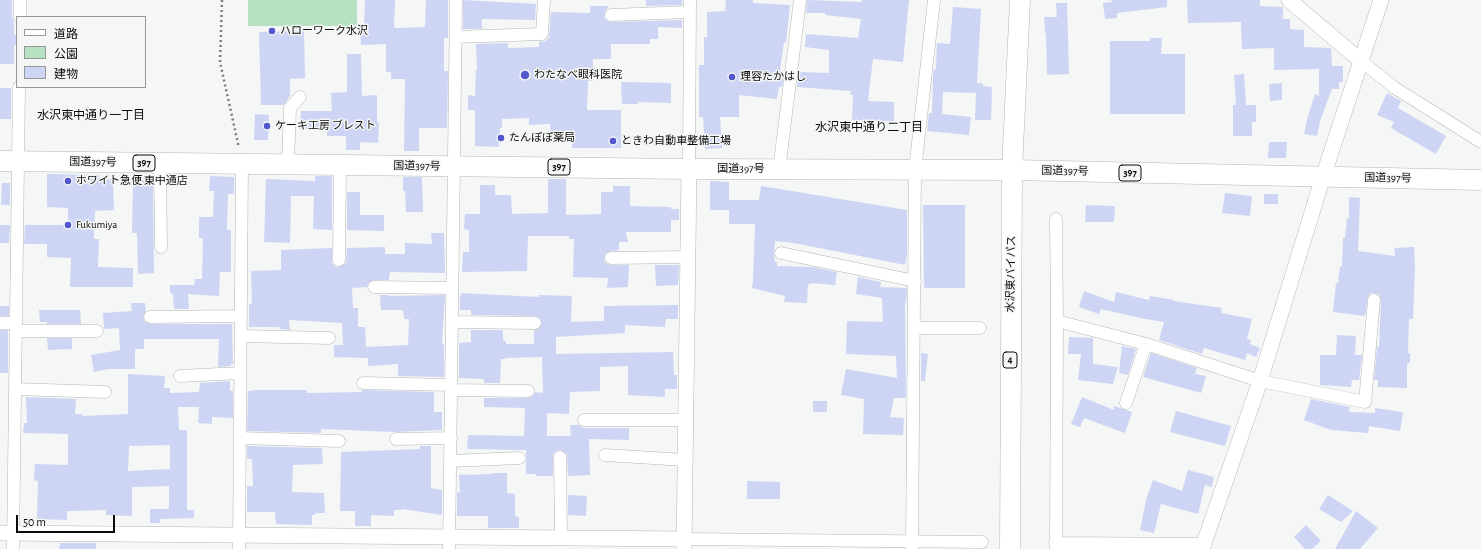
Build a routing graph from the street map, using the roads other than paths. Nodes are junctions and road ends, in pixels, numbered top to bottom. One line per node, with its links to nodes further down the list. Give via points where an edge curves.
1 (20, 0): 12 (street)
2 (456, 0): 13 (street)
3 (544, 0): 13 (street, via 542,34)
4 (690, 0): 10 (street)
5 (800, 0): 25 (street)
6 (934, 0): 26 (street)
7 (1020, 0): 27 (highway, 水沢東バイパス / 4)
8 (1289, 0): 14 (street)
9 (1381, 0): 14 (street)
10 (690, 12): 11 (street); 24 (street)
11 (611, 14)
12 (20, 16)
13 (456, 37): 23 (street)
14 (1361, 61): 17 (street, via 1395,88); 28 (street)
15 (19, 88): 18 (street)
16 (300, 97): 21 (street, via 290,108)
17 (1481, 142)
18 (9, 161): 19 (highway, 国道397号 / 397); 46 (street)
19 (160, 163): 20 (highway, 国道397号 / 397); 31 (street)
20 (242, 164): 21 (highway, 国道397号 / 397); 40 (street)
21 (288, 164): 22 (highway, 国道397号 / 397)
22 (340, 165): 23 (highway, 国道397号 / 397); 35 (street)
23 (453, 166): 24 (highway, 国道397号 / 397); 38 (street)
24 (689, 169): 25 (highway, 国道397号 / 397); 33 (street)
25 (779, 170): 26 (highway, 国道397号 / 397)
26 (915, 170): 27 (highway, 国道397号 / 397); 36 (street)
27 (1012, 170): 28 (highway, 国道397号 / 397); 85 (highway, 水沢東バイパス / 4)
28 (1322, 177): 29 (highway, 国道397号 / 397); 55 (street)
29 (1481, 180)
30 (1056, 218): 42 (street)
31 (161, 248)
32 (781, 253): 36 (street)
33 (688, 257): 34 (street); 63 (street)
34 (611, 258)
35 (339, 260)
36 (915, 281): 47 (street)
37 (374, 286): 38 (street)
38 (452, 288): 43 (street)
39 (1374, 300): 55 (street, via 1365,402)
40 (241, 316): 41 (street); 50 (street)
41 (150, 317)
42 (1057, 321): 52 (street); 82 (street)
43 (452, 322): 45 (street); 57 (street)
44 (0, 323): 46 (street)
45 (535, 323)
46 (16, 327): 49 (street); 58 (street)
47 (914, 328): 48 (street); 81 (street)
48 (980, 328)
49 (97, 331)
50 (241, 336): 51 (street); 53 (street)
51 (329, 338)
52 (1146, 344): 55 (street); 61 (street)
53 (240, 373): 54 (street); 64 (street)
54 (180, 376)
55 (1260, 381): 83 (street)
56 (363, 383): 57 (street)
57 (451, 388): 59 (street); 66 (street)
58 (16, 389): 60 (street); 73 (street)
59 (528, 391)
60 (105, 392)
61 (1126, 403)
62 (584, 420): 63 (street)
63 (686, 420): 71 (street)
64 (240, 438): 67 (street); 75 (street)
65 (396, 438): 66 (street)
66 (451, 438): 72 (street)
67 (339, 440)
68 (605, 454): 71 (street)
69 (560, 457): 74 (street)
70 (519, 458): 72 (street)
71 (685, 460): 78 (street)
72 (450, 461): 77 (street)
73 (7, 533): 75 (street); 84 (street)
74 (561, 538): 77 (street); 78 (street)
75 (239, 542): 77 (street)
76 (982, 542): 81 (street)
77 (450, 543)
78 (684, 544): 79 (street)
79 (796, 545): 80 (street)
80 (859, 545): 81 (street)
81 (912, 545)
82 (1055, 546): 83 (street)
83 (1203, 547)
84 (13, 549)
85 (1010, 549)

